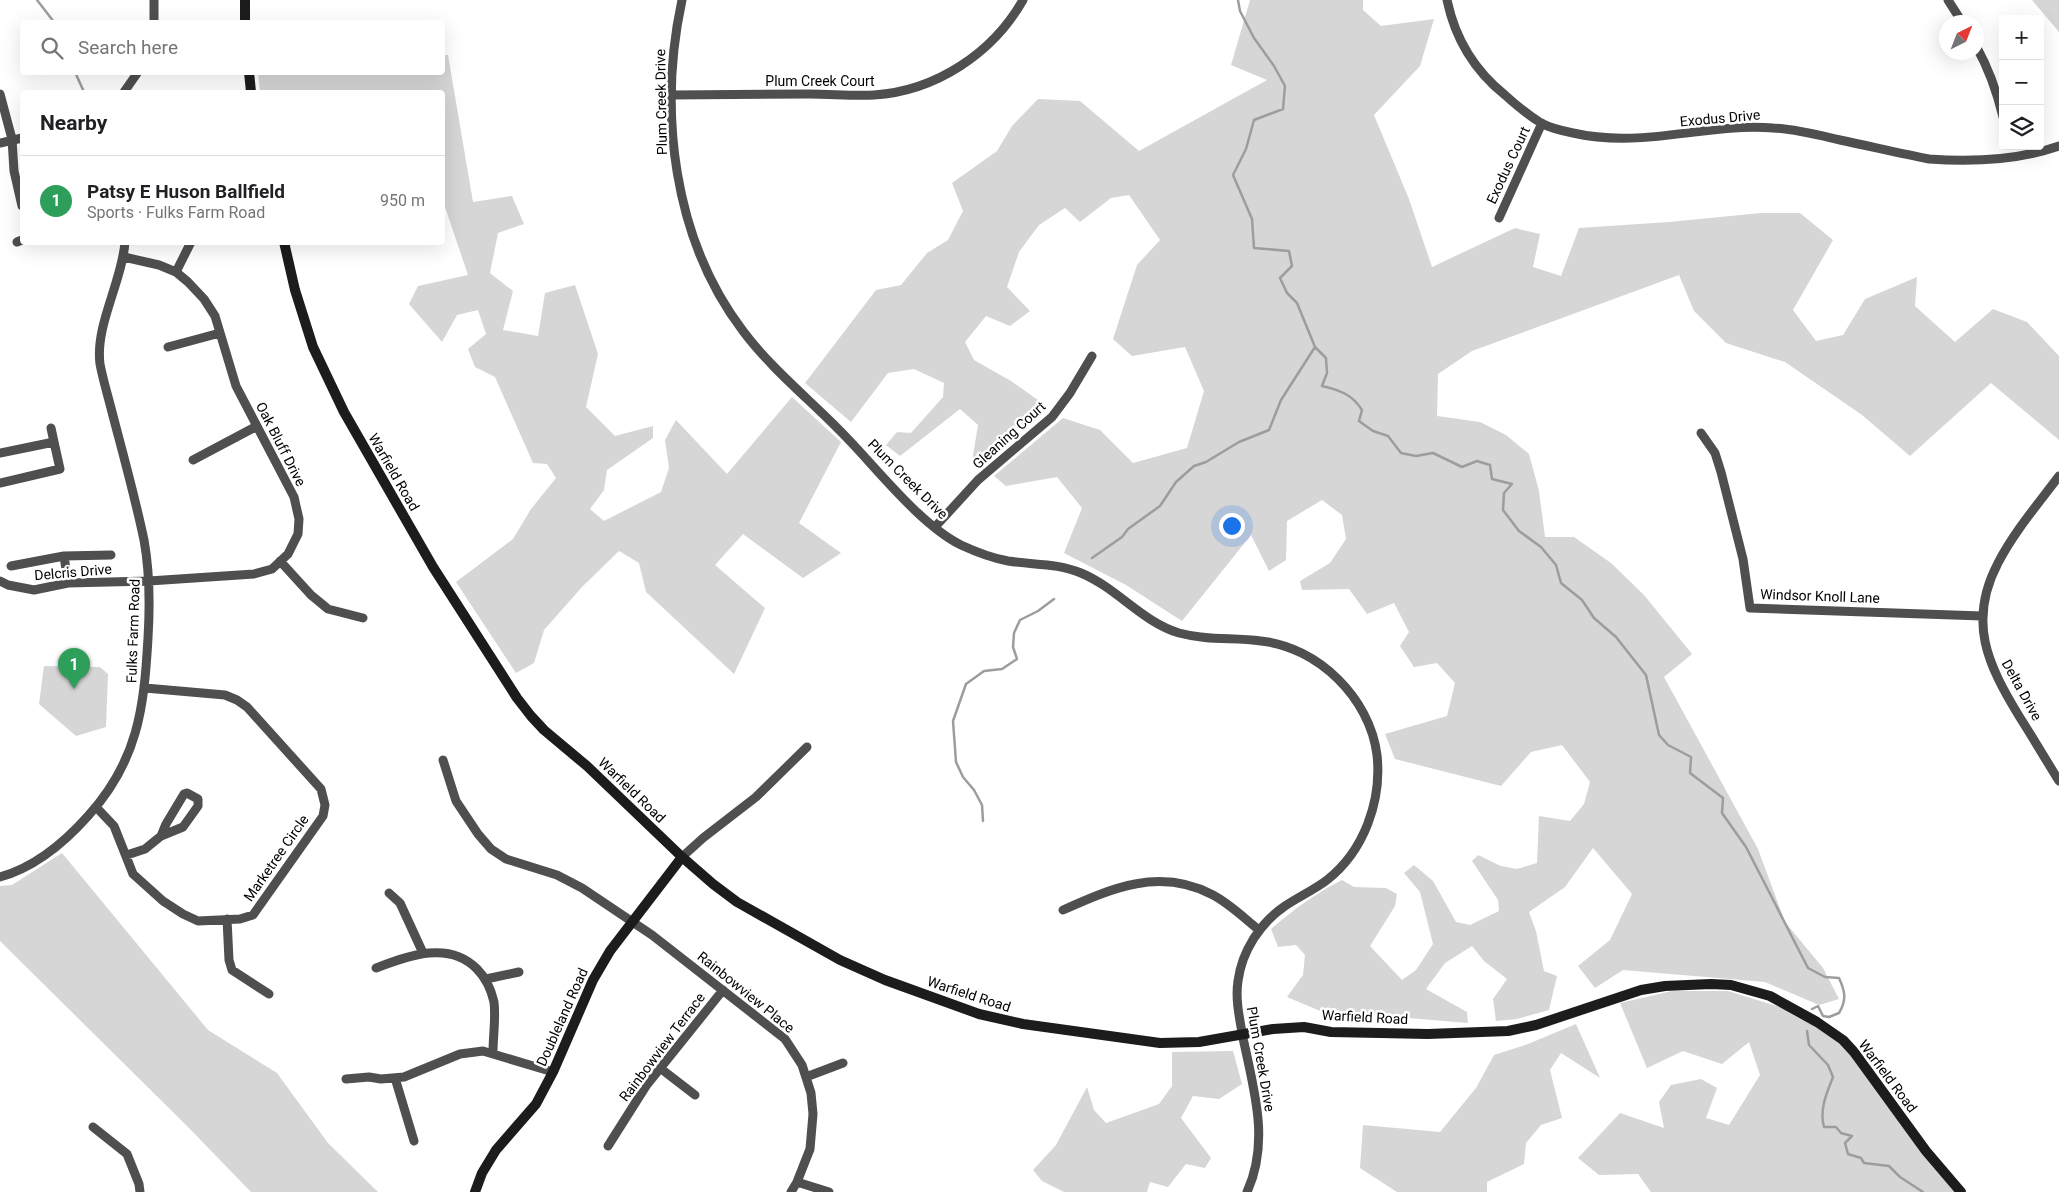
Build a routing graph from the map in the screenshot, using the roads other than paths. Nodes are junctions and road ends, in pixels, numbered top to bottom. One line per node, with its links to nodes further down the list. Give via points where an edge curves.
1 (154, 0): 8 (street)
2 (245, 0): 9 (street)
3 (682, 0): 16 (street, Plum Creek Drive, via 675,35)
4 (1023, 0): 16 (street, Plum Creek Court, via 990,44 945,75 911,89 875,95)
5 (1447, 0): 18 (street, Exodus Drive, via 1458,33 1477,68 1501,92)
6 (1948, 0): 7 (street)
7 (1958, 15)
8 (154, 20)
9 (245, 20)
10 (1983, 60): 17 (street)
11 (136, 75): 13 (street)
12 (249, 75): 14 (street)
13 (125, 90)
14 (251, 90)
15 (0, 94): 20 (street)
16 (672, 95): 44 (street, Plum Creek Drive, via 674,151 682,202 700,255 724,303 767,360 832,421)
17 (2000, 105)
18 (1542, 123): 24 (street, Exodus Drive, via 1584,136 1620,140 1735,128 1772,128 1796,130 1929,159); 27 (street, Exodus Court)
19 (20, 138): 20 (street)
20 (12, 139): 21 (street); 25 (street)
21 (0, 143)
22 (2059, 146): 24 (street, Exodus Drive)
23 (2010, 150): 24 (street)
24 (2011, 156)
25 (18, 167): 26 (street)
26 (20, 186)
27 (1499, 218)
28 (125, 245): 31 (street, Fulks Farm Road)
29 (190, 245): 32 (street)
30 (285, 245): 61 (street, Warfield Road, via 313,346 344,412 433,567 518,698 544,730 613,790)
31 (124, 257): 32 (street, Oak Bluff Drive); 50 (street, Fulks Farm Road, via 104,327 100,363 144,541)
32 (176, 272): 33 (street, Oak Bluff Drive, via 204,299)
33 (220, 333): 34 (street); 36 (street, Oak Bluff Drive, via 236,386)
34 (168, 347)
35 (1092, 356): 44 (street, Gleaning Court, via 1052,417 978,480)
36 (257, 426): 41 (street); 47 (street, Oak Bluff Drive, via 294,497 298,520 298,534 288,554)
37 (51, 428): 39 (street)
38 (1701, 433): 52 (street, Windsor Knoll Lane, via 1715,453 1721,472 1744,559 1750,608)
39 (54, 442): 40 (street); 43 (street, via 60,470)
40 (0, 453)
41 (193, 460)
42 (2059, 476): 52 (street, Delta Drive, via 2005,550 1985,598)
43 (0, 483)
44 (935, 527): 67 (street, Plum Creek Drive, via 957,543 984,555 1058,566 1080,573 1107,586 1146,618 1176,632 1210,640 1263,640 1292,649 1308,656 1337,677 1357,701 1372,733 1378,775 1376,800 1365,832 1351,855 1329,878 1281,909)
45 (64, 556): 46 (street); 48 (street); 51 (street)
46 (111, 556)
47 (280, 561): 50 (street, Oak Bluff Drive, via 272,569 254,574); 53 (street, via 328,609)
48 (12, 566)
49 (0, 581): 51 (street, Delcris Drive, via 34,590)
50 (149, 581): 51 (street, Delcris Drive); 54 (street, Fulks Farm Road)
51 (68, 583)
52 (1982, 616): 57 (street, Delta Drive, via 1985,644 1993,669)
53 (363, 618)
54 (146, 688): 58 (street, Fulks Farm Road, via 130,752); 65 (street, Marketree Circle, via 224,695 237,700 321,789 325,805 323,816 253,915)
55 (807, 747): 61 (street, via 756,796)
56 (443, 760): 66 (street, Rainbowview Place, via 456,801 491,849 506,859 557,875)
57 (2059, 781)
58 (96, 808): 60 (street, Marketree Circle, via 114,826); 62 (street, Fulks Farm Road, via 72,834 40,860 17,873)
59 (162, 836): 59 (street, via 188,822 198,806 198,798 184,794); 60 (street, via 146,849)
60 (127, 855): 65 (street, Marketree Circle, via 133,874 183,914 198,921)
61 (682, 857): 66 (street, Doubleland Road); 74 (street, Warfield Road, via 737,902 840,960 884,980 979,1014 1023,1024 1160,1042 1199,1042)
62 (0, 877)
63 (389, 893): 68 (street, via 400,903)
64 (1063, 910): 67 (street, via 1120,886 1167,882 1191,886 1212,895)
65 (227, 919): 73 (street, via 232,970)
66 (632, 922): 72 (street, Rainbowview Place); 78 (street, Doubleland Road, via 593,980)
67 (1259, 930): 74 (street, Plum Creek Drive, via 1245,955 1238,981 1237,1006)
68 (423, 953): 69 (street); 71 (street, via 446,952 459,956)
69 (376, 968)
70 (519, 972): 71 (street)
71 (486, 979): 75 (street, via 494,1002)
72 (723, 990): 77 (street, Rainbowview Terrace); 79 (street, Rainbowview Place, via 785,1039)
73 (269, 994)
74 (1243, 1035): 91 (street, Plum Creek Drive, via 1258,1112 1259,1146 1256,1166); 92 (street, Warfield Road, via 1304,1027 1331,1032 1493,1032 1536,1025 1642,990 1683,984 1731,985 1770,996 1844,1041 1863,1061 1926,1151)
75 (493, 1052): 78 (street); 80 (street, via 460,1054)
76 (843, 1063): 79 (street)
77 (660, 1068): 82 (street); 85 (street, Rainbowview Terrace)
78 (553, 1072): 88 (street, Doubleland Road, via 536,1104 496,1150)
79 (806, 1077): 86 (street, Rainbowview Place, via 811,1093 812,1137)
80 (395, 1078): 81 (street); 84 (street)
81 (346, 1079)
82 (695, 1095)
83 (93, 1127): 87 (street, via 127,1154)
84 (414, 1141)
85 (608, 1146)
86 (797, 1182): 89 (street, Rainbowview Place); 90 (street)
87 (140, 1192)
88 (475, 1192)
89 (791, 1192)
90 (829, 1192)
91 (1246, 1192)
92 (1961, 1192)

